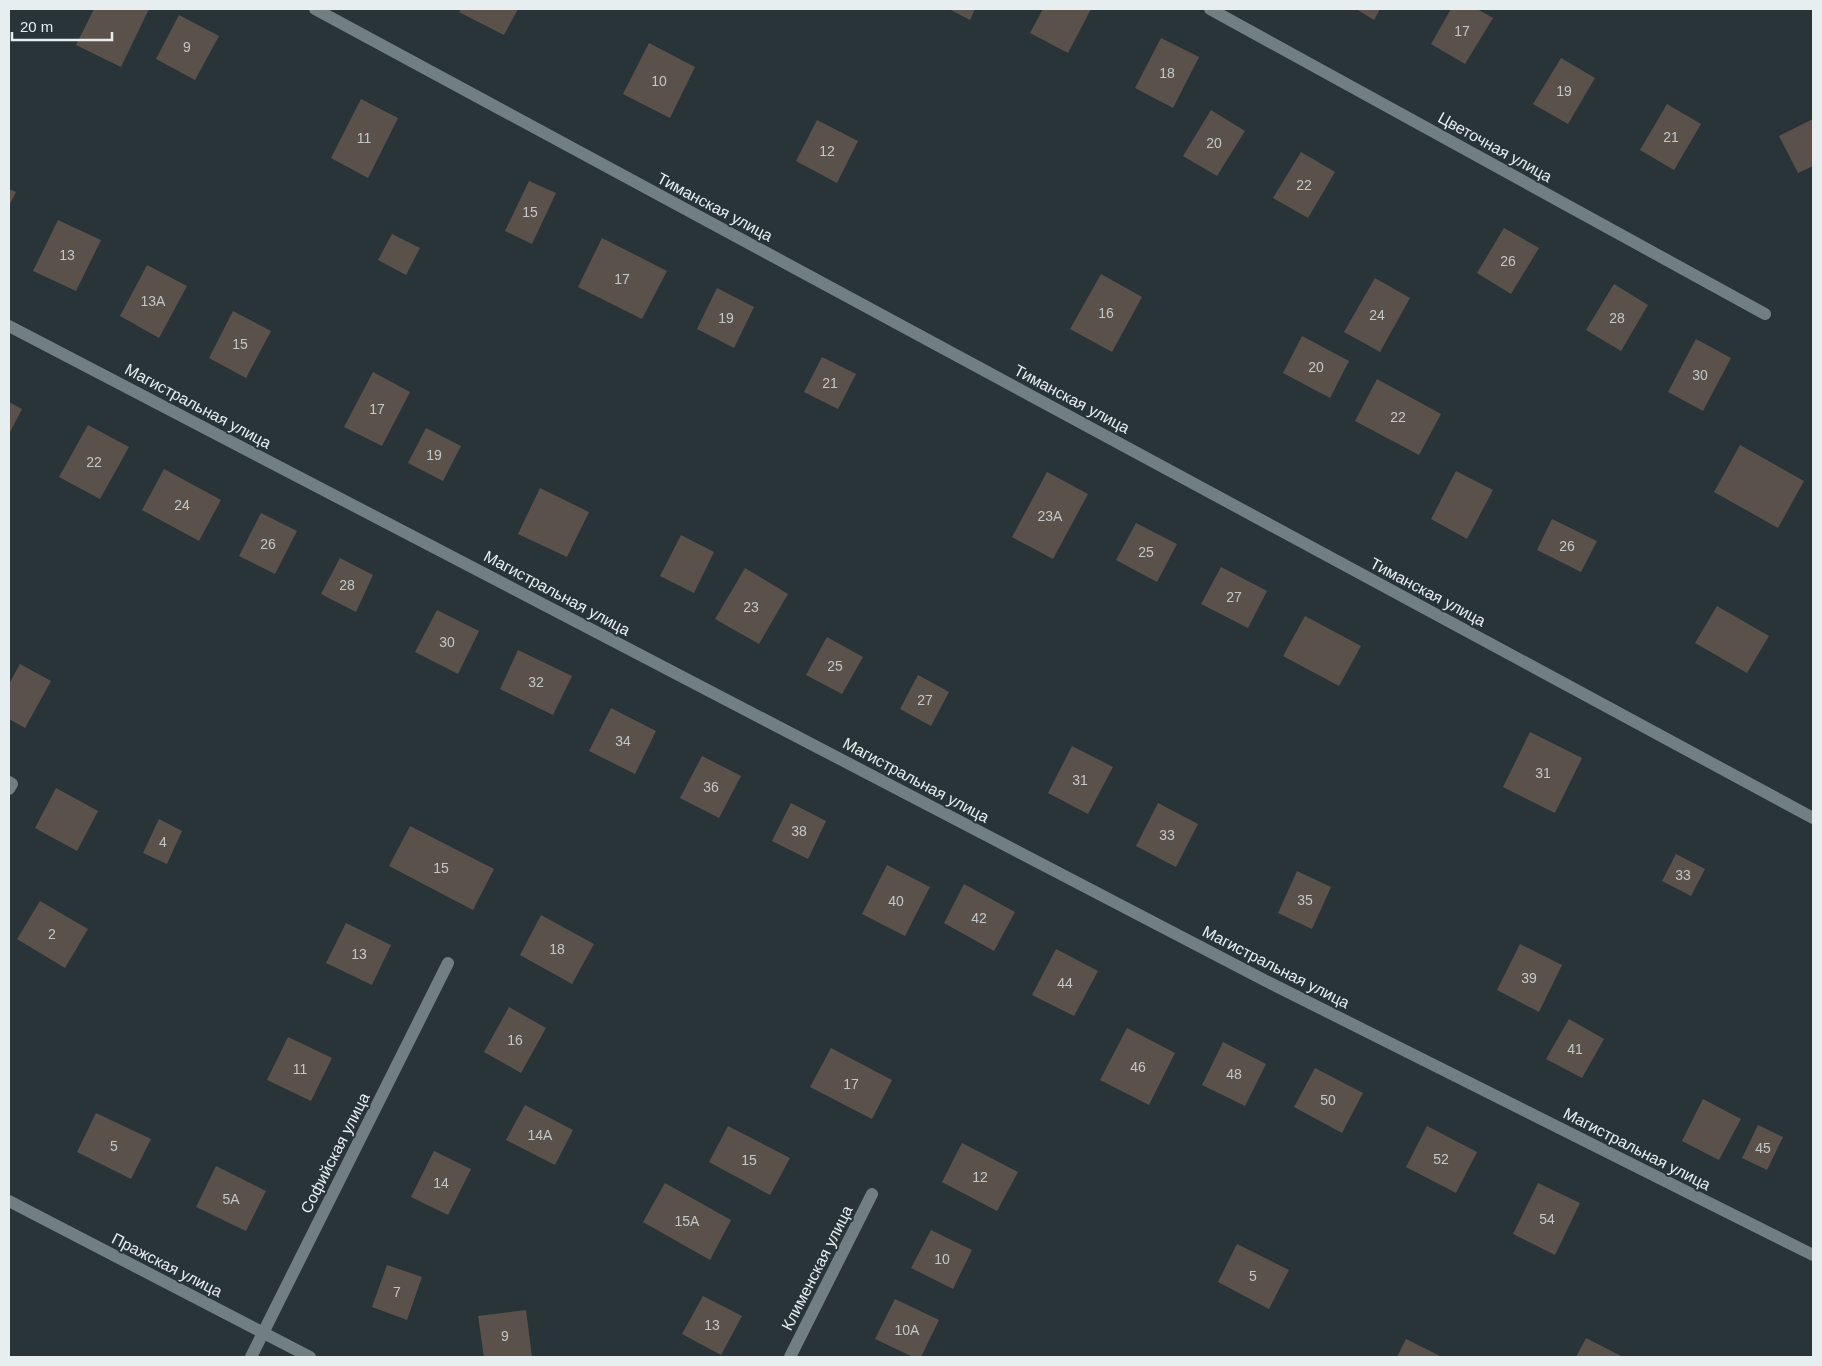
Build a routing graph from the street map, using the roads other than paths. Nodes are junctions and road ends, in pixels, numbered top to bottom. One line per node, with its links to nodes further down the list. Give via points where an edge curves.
1 (315, 9): 7 (street, Тиманская улица)
2 (1210, 9): 3 (street, Цветочная улица)
3 (1764, 314)
4 (9, 326): 11 (street, Магистральная улица, via 1266,981)
5 (9, 782): 6 (street, via 12,784)
6 (9, 789)
7 (1813, 818)
8 (448, 964): 12 (street, Софийская улица)
9 (872, 1194): 15 (street, Клименская улица)
10 (9, 1201): 12 (street, Пражская улица)
11 (1813, 1255)
12 (264, 1333): 13 (street, Софийская улица); 14 (street, Пражская улица)
13 (251, 1357)
14 (310, 1357)
15 (790, 1357)

